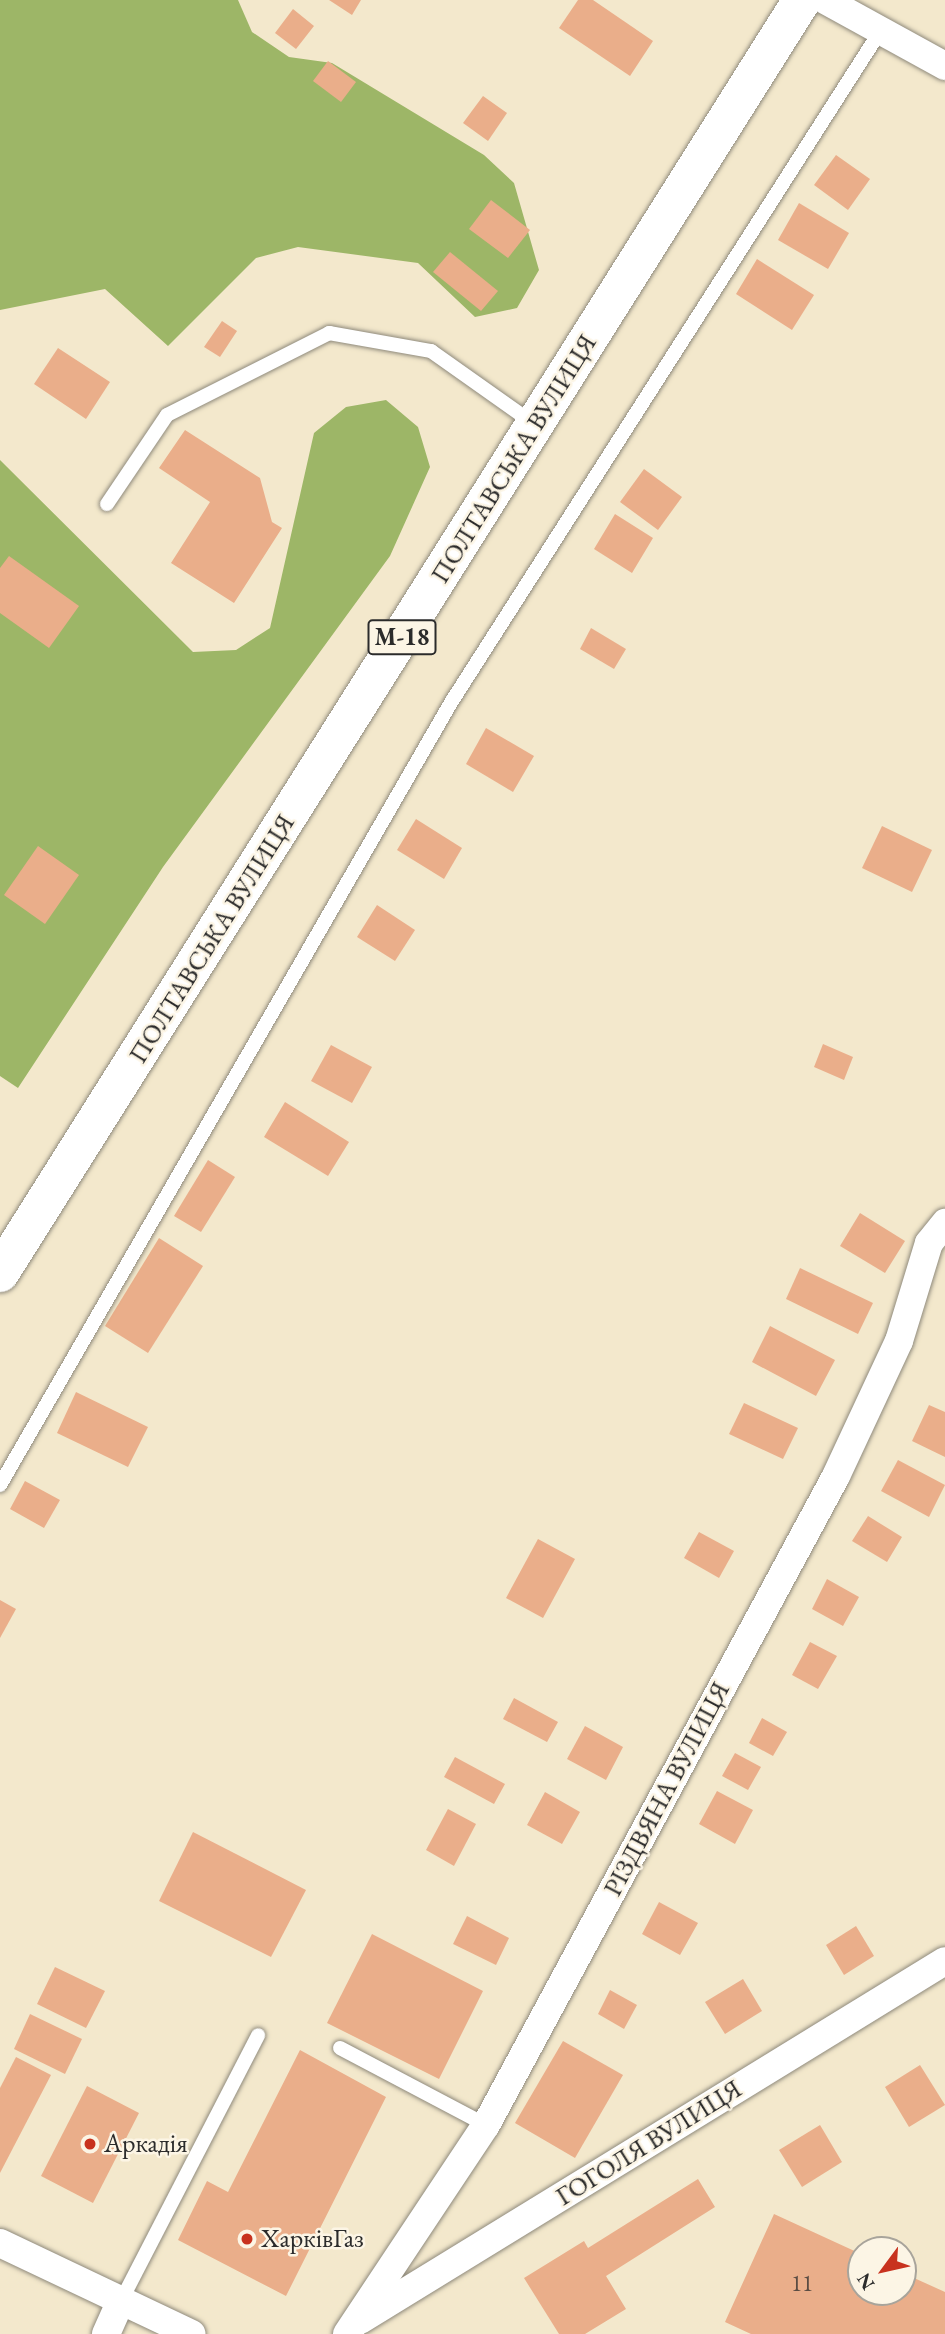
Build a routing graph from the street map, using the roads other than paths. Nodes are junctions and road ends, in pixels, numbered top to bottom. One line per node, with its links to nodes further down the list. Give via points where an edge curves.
1 (802, 0): 5 (highway, ПОЛТАВСЬКА ВУЛИЦЯ / М-18)
2 (825, 0): 3 (street)
3 (879, 33): 4 (street); 9 (lane, via 452,701)
4 (945, 66)
5 (536, 425): 6 (lane, via 431,351 329,333 167,415); 8 (highway, ПОЛТАВСЬКА ВУЛИЦЯ / М-18)
6 (107, 504)
7 (945, 1223): 13 (street, РІЗДВЯНА ВУЛИЦЯ, via 929,1243 899,1341 836,1476)
8 (0, 1273)
9 (0, 1485)
10 (945, 1961): 16 (street, ГОГОЛЯ ВУЛИЦЯ)
11 (258, 2035): 15 (lane)
12 (341, 2048): 13 (lane)
13 (486, 2125): 16 (street, РІЗДВЯНА ВУЛИЦЯ)
14 (0, 2243): 15 (street)
15 (121, 2301): 17 (street); 18 (street)
16 (350, 2329)
17 (106, 2334)
18 (192, 2334)

